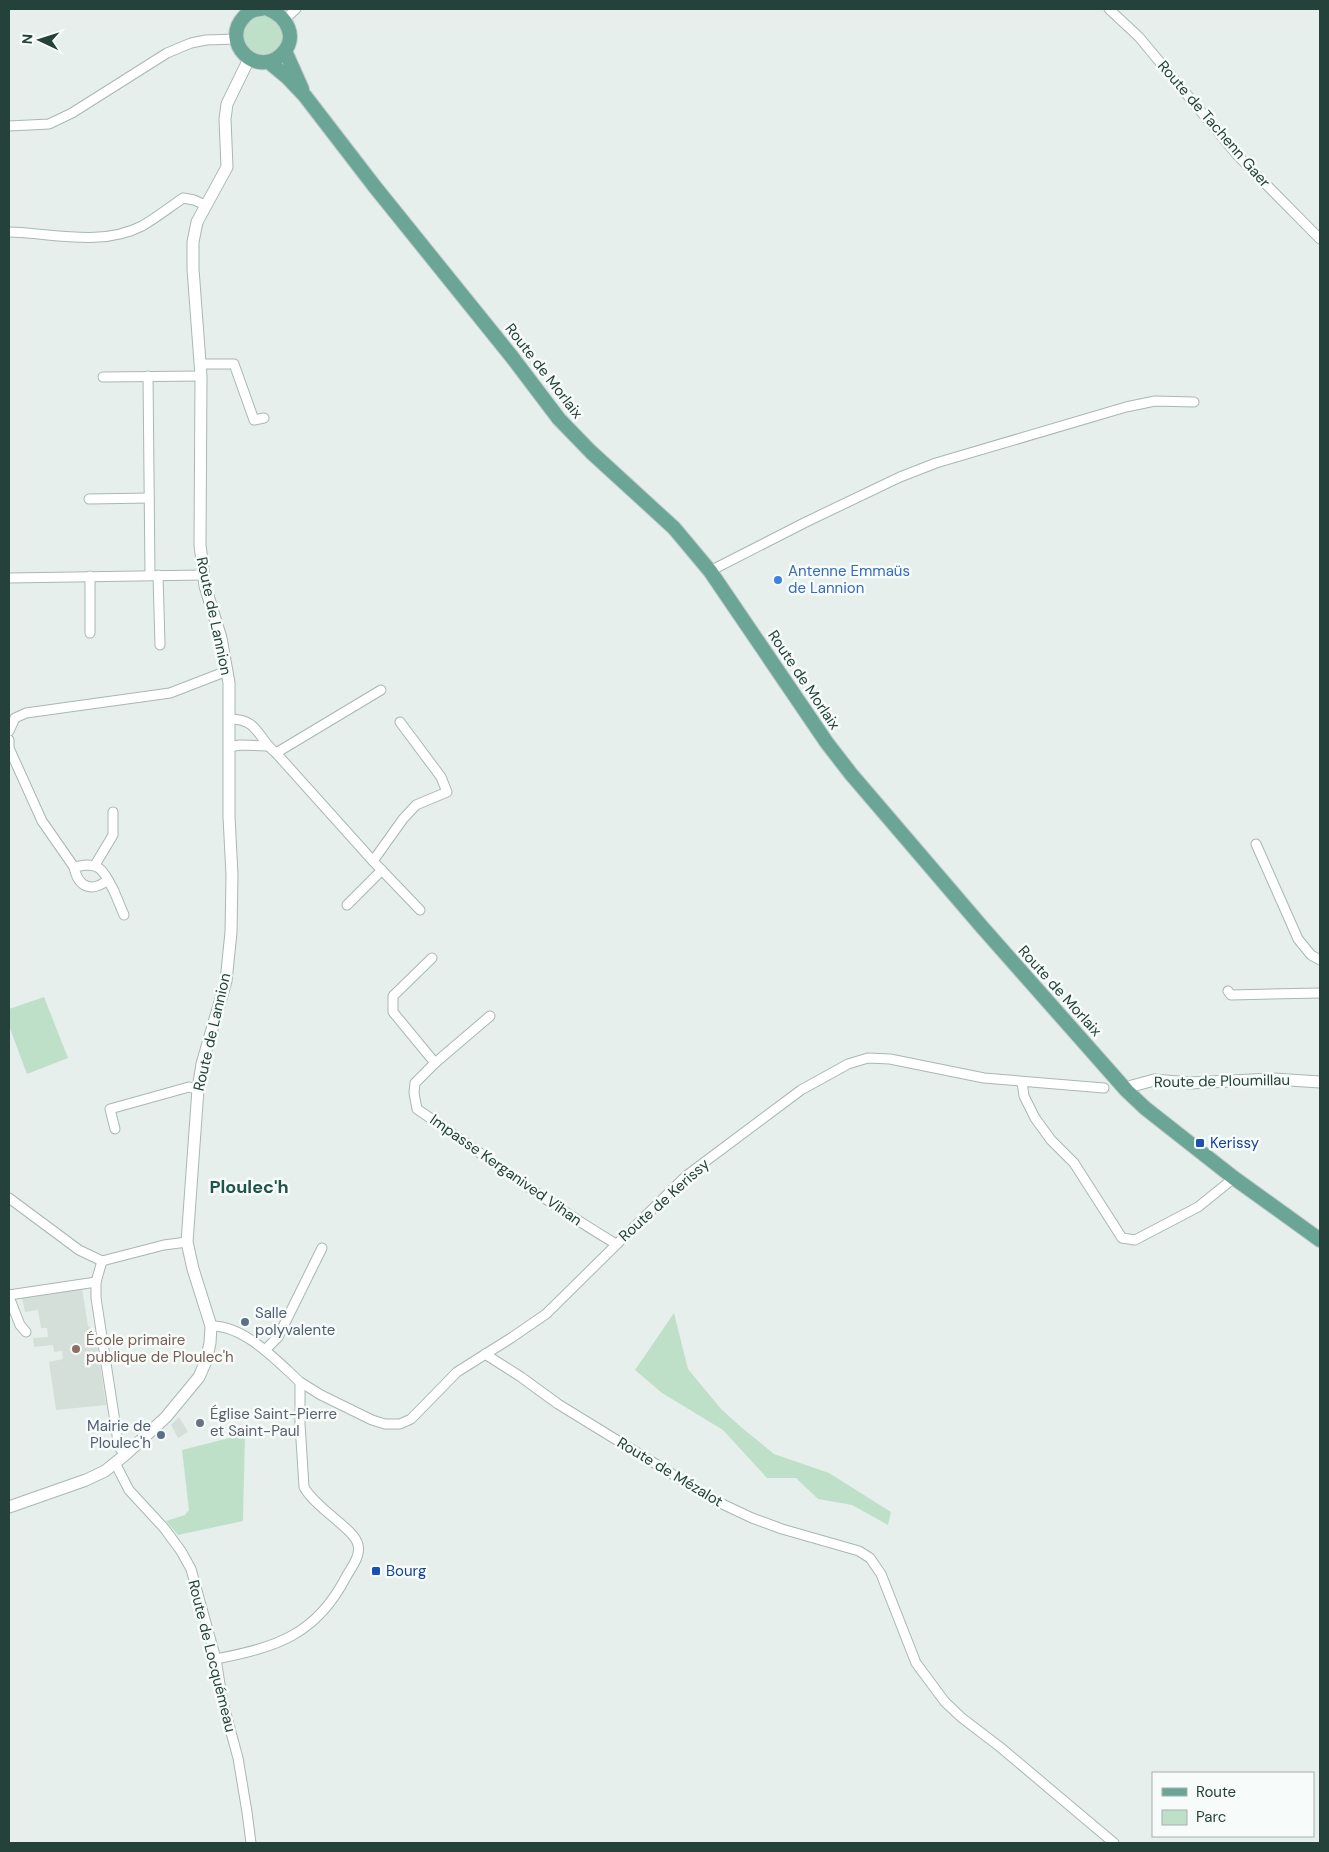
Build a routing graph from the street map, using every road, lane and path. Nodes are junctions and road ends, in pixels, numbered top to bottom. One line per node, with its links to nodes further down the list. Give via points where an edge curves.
1 (261, 9): 5 (main road)
2 (268, 9): 6 (main road)
3 (296, 9): 6 (street)
4 (1109, 9): 15 (street, Route de Tachenn Gaer, via 1139,37 1238,156)
5 (246, 11): 7 (main road, via 240,20)
6 (285, 19): 8 (main road, via 290,35)
7 (236, 40): 9 (main road); 12 (street, via 191,43 167,53 49,124)
8 (285, 50): 10 (main road); 11 (main road, Route de Morlaix)
9 (249, 58): 10 (main road); 13 (street, Route de Lannion, via 227,104 227,168)
10 (269, 62): 11 (main road, Route de Morlaix)
11 (305, 96): 24 (main road, Route de Morlaix, via 559,419 674,528)
12 (9, 126)
13 (205, 205): 14 (street, via 183,198 142,226 103,238); 16 (street, Route de Lannion, via 193,242)
14 (9, 232)
15 (1320, 239)
16 (201, 364): 18 (street, Route de Lannion); 21 (street, via 234,364 254,420)
17 (148, 376): 18 (street); 19 (street); 22 (street)
18 (201, 376): 26 (street, Route de Lannion, via 200,546)
19 (103, 377)
20 (1194, 402): 24 (street, via 1155,401 1126,407 936,463 869,491)
21 (264, 418)
22 (149, 498): 23 (street); 25 (street)
23 (89, 499)
24 (710, 571): 60 (main road, Route de Morlaix, via 851,774)
25 (154, 575): 26 (street); 27 (street); 30 (street)
26 (203, 575): 31 (street, Route de Lannion)
27 (90, 576): 28 (street); 29 (street)
28 (9, 578)
29 (90, 633)
30 (160, 645)
31 (228, 671): 33 (street, Route de Lannion); 35 (street, via 170,693 26,713 15,718)
32 (381, 690): 39 (street)
33 (230, 718): 37 (street, via 250,723); 38 (street, Route de Lannion)
34 (400, 722): 42 (street, via 441,777 446,792 416,805)
35 (9, 731)
36 (9, 740): 44 (street, via 9,748 42,821)
37 (267, 746): 38 (street); 39 (street)
38 (229, 747): 59 (street, Route de Lannion, via 232,875 228,959 226,981)
39 (276, 754): 42 (street)
40 (113, 812): 43 (street, via 113,835)
41 (1256, 844): 51 (street, via 1298,939 1311,955)
42 (373, 861): 45 (street)
43 (95, 865): 44 (street); 46 (street)
44 (74, 867): 46 (street, via 76,878 88,887 100,886)
45 (382, 870): 47 (street); 48 (street)
46 (108, 880): 49 (street)
47 (348, 905)
48 (420, 910)
49 (124, 915)
50 (432, 958): 55 (street, via 393,996 393,1012)
51 (1320, 960)
52 (1228, 991): 53 (street, via 1232,994)
53 (1320, 994)
54 (490, 1016): 55 (street)
55 (435, 1064): 66 (street, Impasse Kerganived Vihan, via 415,1083 417,1109)
56 (1022, 1082): 58 (street, Route de Kerissy); 62 (street, via 1024,1096 1035,1118 1074,1163 1122,1238 1135,1240 1198,1207); 66 (street, Route de Kerissy, via 984,1078 890,1059 868,1058 848,1064 801,1090 686,1176)
57 (1320, 1082): 60 (street, Route de Ploumillau, via 1274,1079 1190,1083 1154,1080 1132,1086)
58 (1104, 1088)
59 (198, 1089): 61 (street, via 188,1087 110,1109); 65 (street, Route de Lannion)
60 (1127, 1091): 62 (main road, Route de Morlaix)
61 (115, 1129)
62 (1234, 1178): 64 (main road, Route de Morlaix)
63 (9, 1198): 68 (street, via 79,1250)
64 (1320, 1240)
65 (187, 1242): 68 (street); 71 (street, Route de Lannion)
66 (616, 1244): 74 (street, Route de Kerissy, via 546,1314)
67 (322, 1248): 73 (street, via 278,1338)
68 (102, 1261): 69 (street)
69 (96, 1282): 70 (street); 76 (street, via 110,1398 119,1447)
70 (9, 1296): 72 (street)
71 (211, 1326): 73 (street, Route de Kerissy, via 236,1332); 76 (street, via 206,1361 199,1377 166,1417)
72 (26, 1332)
73 (265, 1350): 75 (street, Route de Kerissy)
74 (485, 1354): 75 (street, Route de Kerissy, via 457,1372 420,1411 400,1424 372,1420); 81 (street, Route de Mézalot, via 558,1404 716,1501 752,1518 859,1551 870,1558 881,1574 916,1663 945,1702)
75 (300, 1382): 79 (street, via 304,1487 309,1496 352,1534 359,1553 337,1594 322,1614 305,1627 285,1640 256,1651)
76 (124, 1455): 77 (street)
77 (115, 1463): 78 (street, via 86,1480); 79 (street, Route de Locquémeau, via 129,1490 164,1528 191,1569)
78 (9, 1507)
79 (216, 1659): 80 (street, Route de Locquémeau, via 223,1703 238,1758)
80 (251, 1843)
81 (1114, 1843)

